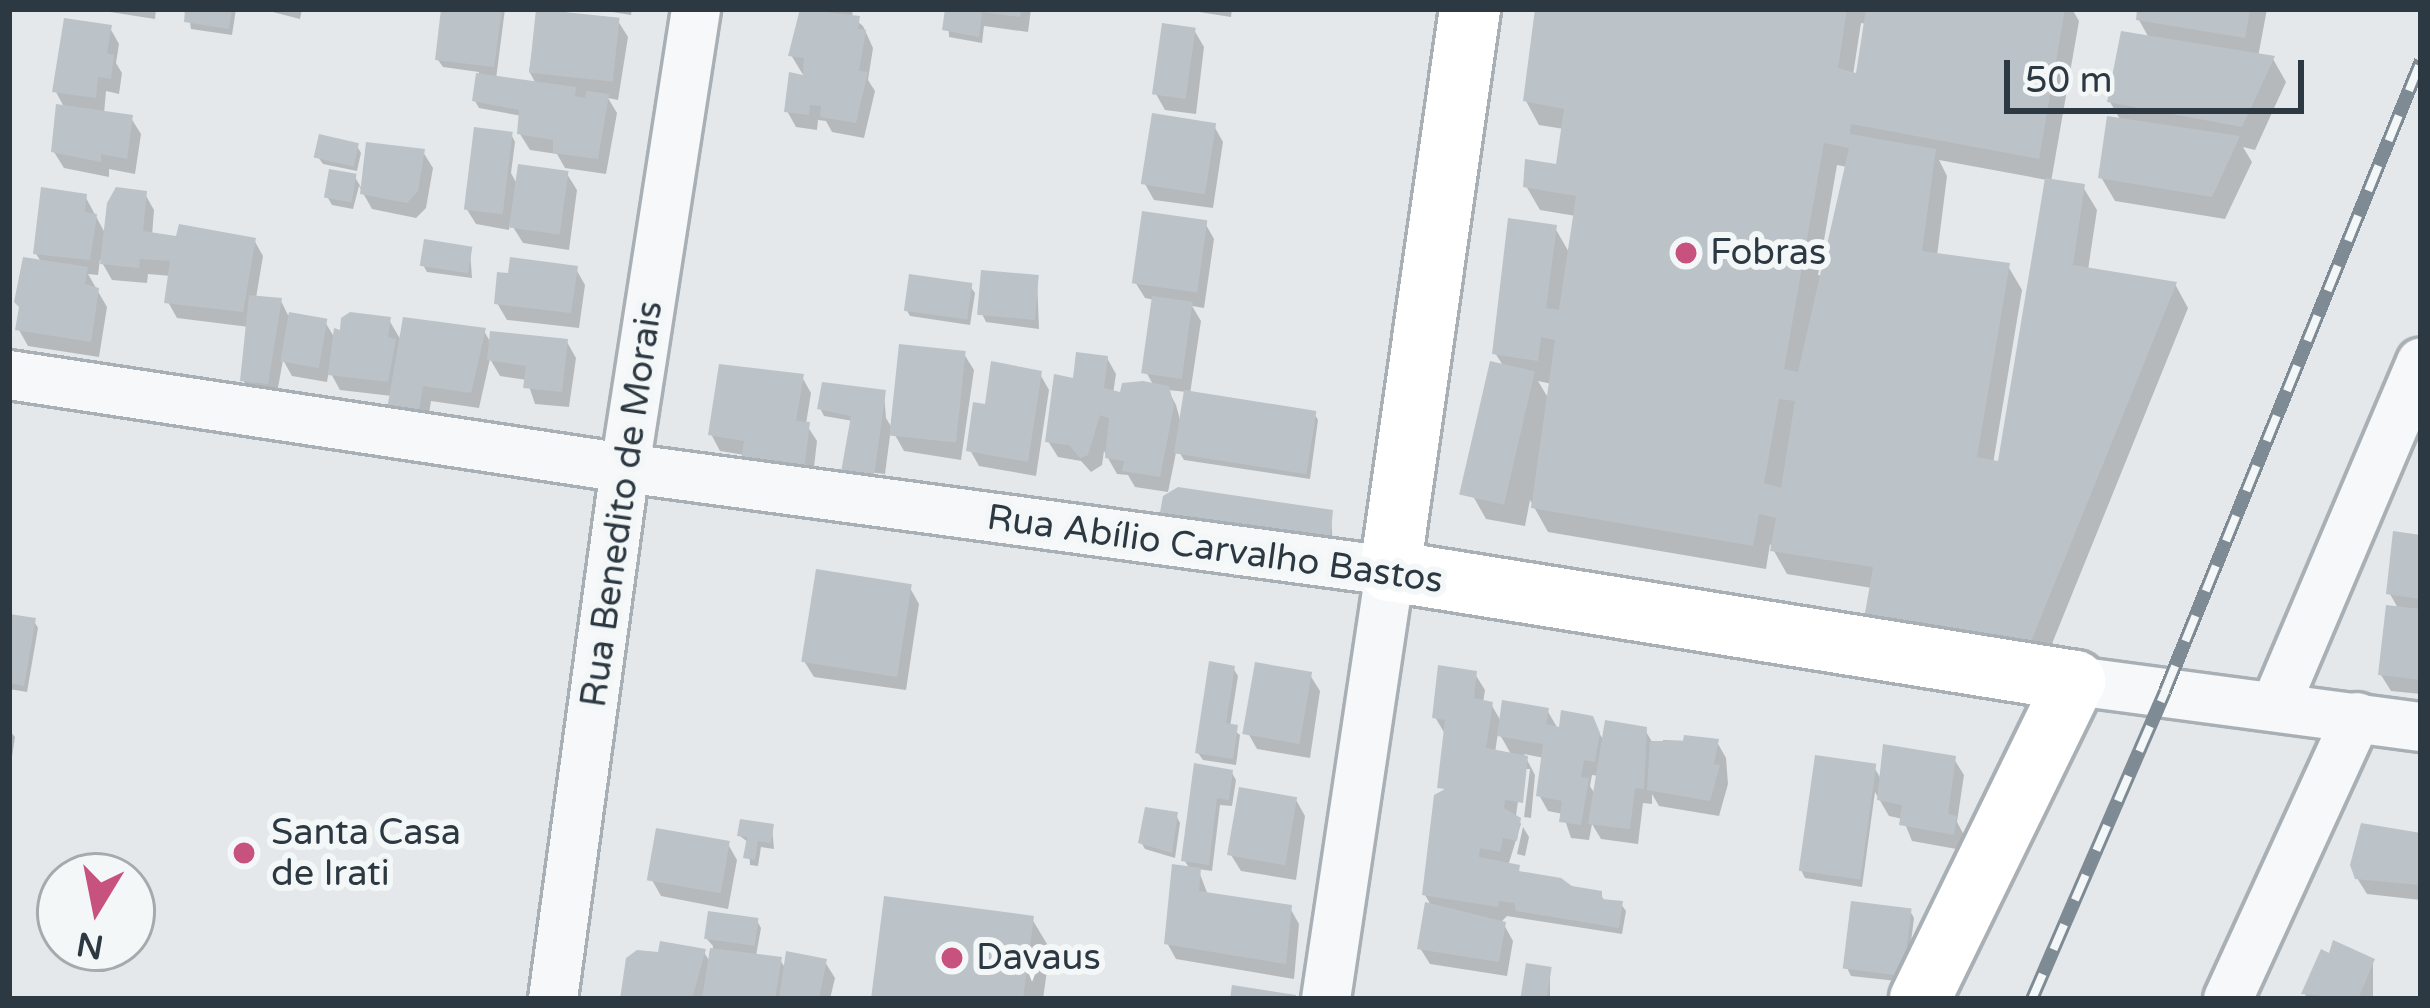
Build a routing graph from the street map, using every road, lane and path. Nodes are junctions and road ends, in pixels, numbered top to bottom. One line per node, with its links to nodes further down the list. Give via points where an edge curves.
1 (696, 9): 5 (street, Rua Benedito de Morais)
2 (1470, 9): 6 (main road)
3 (2421, 363): 8 (street)
4 (9, 375): 5 (street, Rua Abílio Carvalho Bastos)
5 (626, 468): 6 (street, Rua Abílio Carvalho Bastos); 11 (street, Rua Benedito de Morais)
6 (1390, 572): 7 (main road, Rua Abílio Carvalho Bastos); 12 (street)
7 (2075, 681): 8 (street, Rua Abílio Carvalho Bastos); 13 (main road)
8 (2276, 704): 9 (street, Rua Abílio Carvalho Bastos)
9 (2357, 717): 10 (street, Rua Abílio Carvalho Bastos); 14 (street)
10 (2421, 727)
11 (553, 999)
12 (1325, 999)
13 (1921, 999)
14 (2228, 999)

